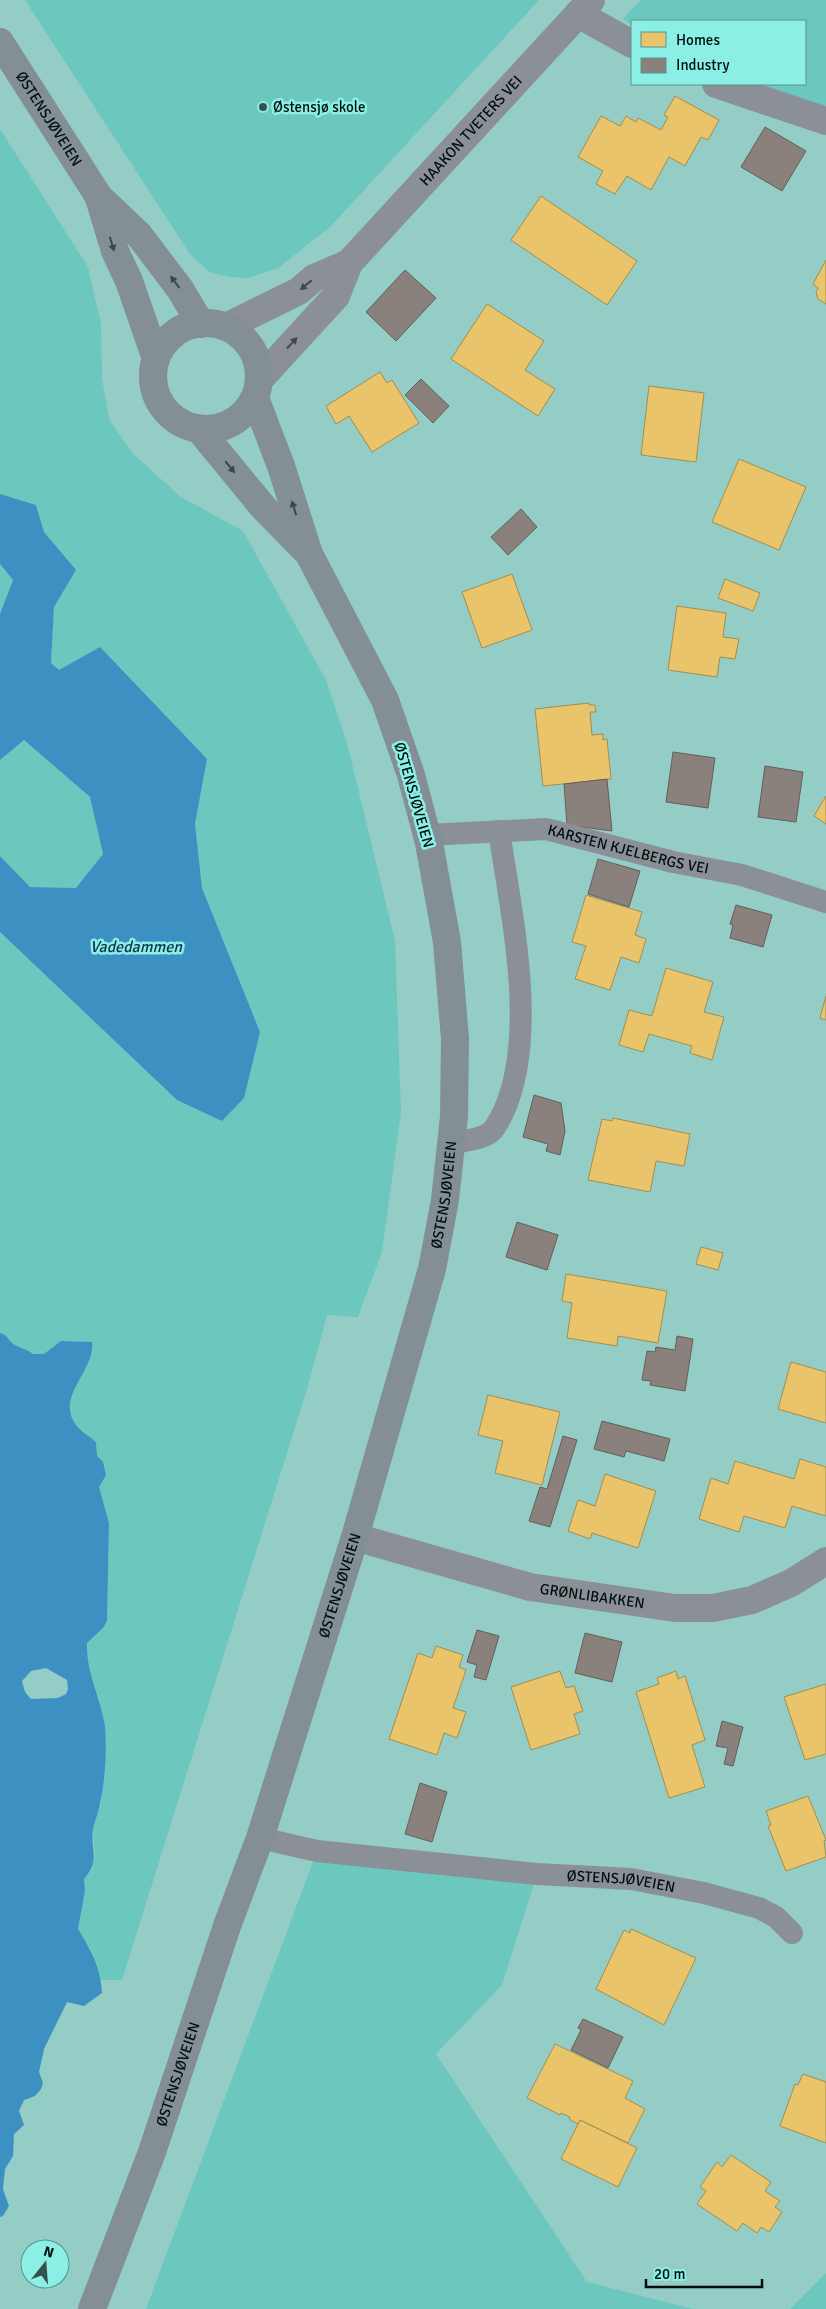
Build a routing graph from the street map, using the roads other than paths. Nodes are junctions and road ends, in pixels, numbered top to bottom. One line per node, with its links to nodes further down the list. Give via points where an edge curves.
1 (584, 7): 3 (street); 7 (street, HAAKON TVETERS VEI)
2 (0, 42): 6 (main road, ØSTENSJØVEIEN)
3 (631, 43)
4 (719, 85): 5 (street)
5 (826, 121)
6 (99, 197): 8 (main road, ØSTENSJØVEIEN, one-way to 6, via 180,289 139,235); 9 (main road, ØSTENSJØVEIEN, one-way to 9, via 115,251)
7 (349, 262): 8 (street, HAAKON TVETERS VEI, one-way to 8, via 314,278 299,290); 10 (street, HAAKON TVETERS VEI, one-way to 7, via 336,296)
8 (214, 325): 9 (main road, via 189,326 174,335 161,348); 10 (main road, ØSTENSJØVEIEN, via 248,342 255,353)
9 (156, 359): 11 (main road, ØSTENSJØVEIEN, via 153,374 161,404 184,425)
10 (257, 389): 11 (main road, ØSTENSJØVEIEN, via 248,410 238,420 220,428); 12 (main road, ØSTENSJØVEIEN, one-way to 10)
11 (199, 429): 12 (main road, ØSTENSJØVEIEN, one-way to 12, via 264,507)
12 (309, 554): 14 (main road, ØSTENSJØVEIEN, via 385,700 411,775)
13 (499, 831): 14 (lane, KARSTEN KJELBERGS VEI); 15 (lane, KARSTEN KJELBERGS VEI, via 546,829 742,876); 16 (lane, via 518,964 520,1006 513,1083 498,1124 488,1134)
14 (427, 835): 16 (main road, ØSTENSJØVEIEN, via 447,942 455,1039)
15 (826, 902)
16 (451, 1144): 17 (main road, ØSTENSJØVEIEN, via 446,1200 432,1268)
17 (355, 1537): 18 (street, GRØNLIBAKKEN, via 530,1587 676,1608 713,1608 752,1600 791,1583); 19 (main road, ØSTENSJØVEIEN)
18 (826, 1561)
19 (260, 1838): 20 (lane, ØSTENSJØVEIEN, via 318,1851 537,1874 631,1879 704,1893 758,1908 776,1917); 21 (main road, ØSTENSJØVEIEN, via 227,1926 152,2152)
20 (792, 1933)
21 (92, 2309)

